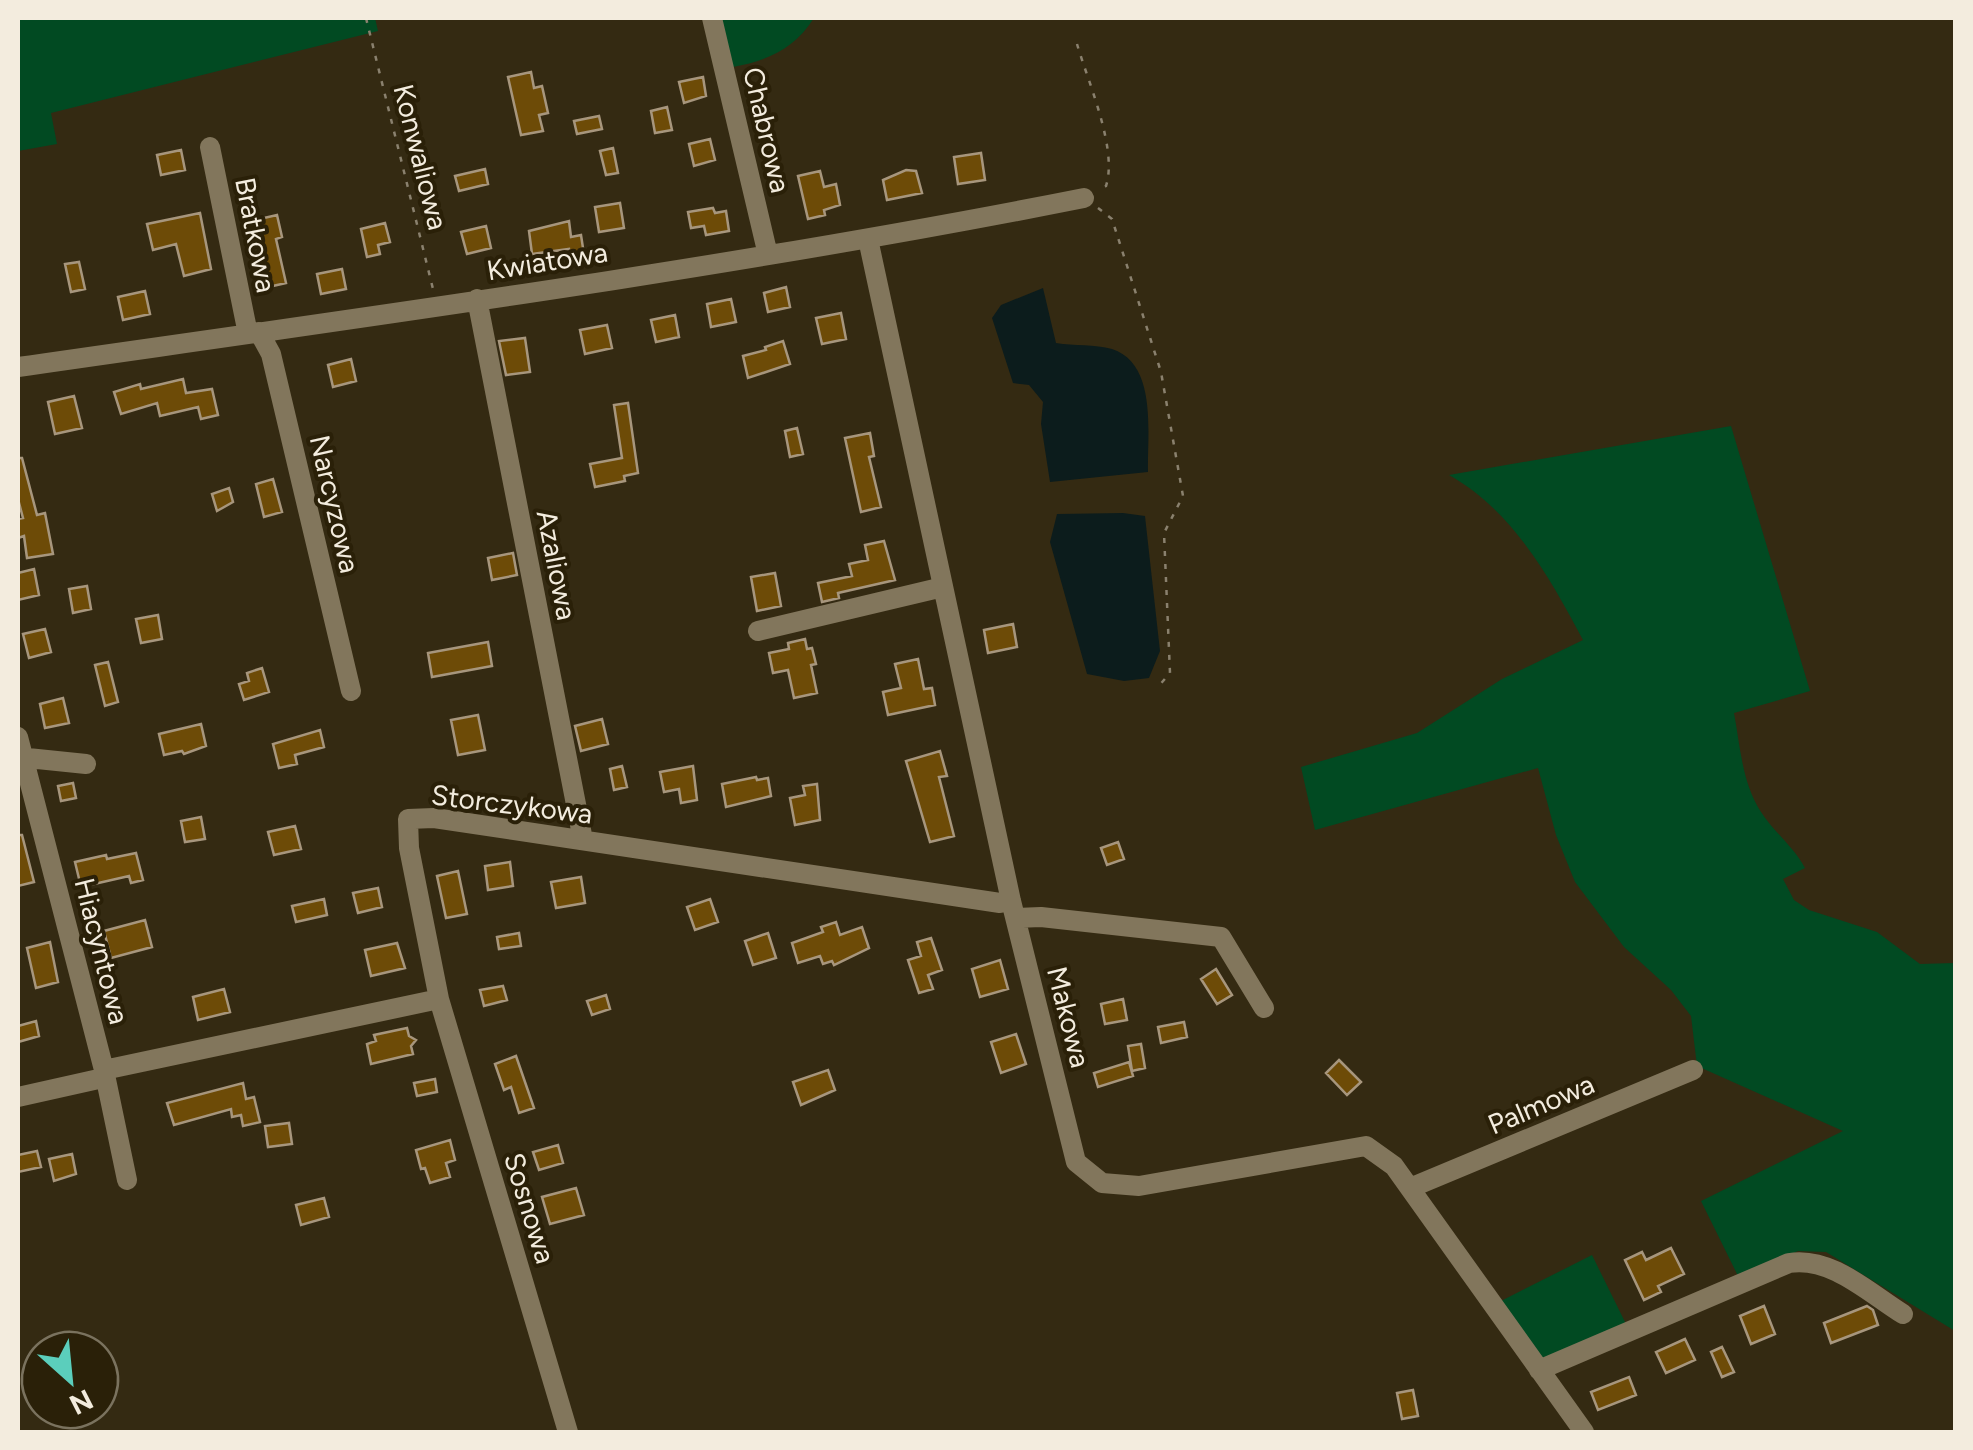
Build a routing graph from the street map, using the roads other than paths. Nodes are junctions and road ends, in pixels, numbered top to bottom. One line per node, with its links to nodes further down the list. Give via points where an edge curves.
1 (712, 18): 5 (street, Chabrowa)
2 (210, 147): 7 (street, Bratkowa)
3 (1084, 198): 4 (street, Kwiatowa)
4 (868, 239): 5 (street, Kwiatowa); 9 (street, Makowa)
5 (768, 256): 6 (street, Kwiatowa)
6 (477, 300): 7 (street, Kwiatowa); 14 (street, Azaliowa)
7 (254, 333): 8 (street, Kwiatowa); 11 (street, Narcyzowa, via 271,354)
8 (18, 367)
9 (943, 587): 10 (street); 15 (street, Makowa)
10 (758, 631)
11 (350, 690)
12 (19, 750): 13 (street); 19 (street, Hiacyntowa)
13 (86, 764)
14 (583, 840): 15 (street, Storczykowa); 16 (street, Storczykowa, via 408,819)
15 (1013, 909): 17 (street, Storczykowa, via 1221,937); 22 (street, Makowa, via 1076,1162 1102,1183 1139,1186 1366,1146)
16 (439, 999): 19 (street); 25 (street, Sosnowa)
17 (1264, 1008)
18 (1693, 1070): 22 (street, Palmowa)
19 (103, 1074): 20 (street); 21 (street, Hiacyntowa)
20 (18, 1097)
21 (127, 1180)
22 (1410, 1188): 24 (street, Makowa)
23 (1903, 1314): 24 (street, via 1827,1266 1789,1262)
24 (1539, 1370): 26 (street, Makowa)
25 (568, 1432)
26 (1584, 1432)

